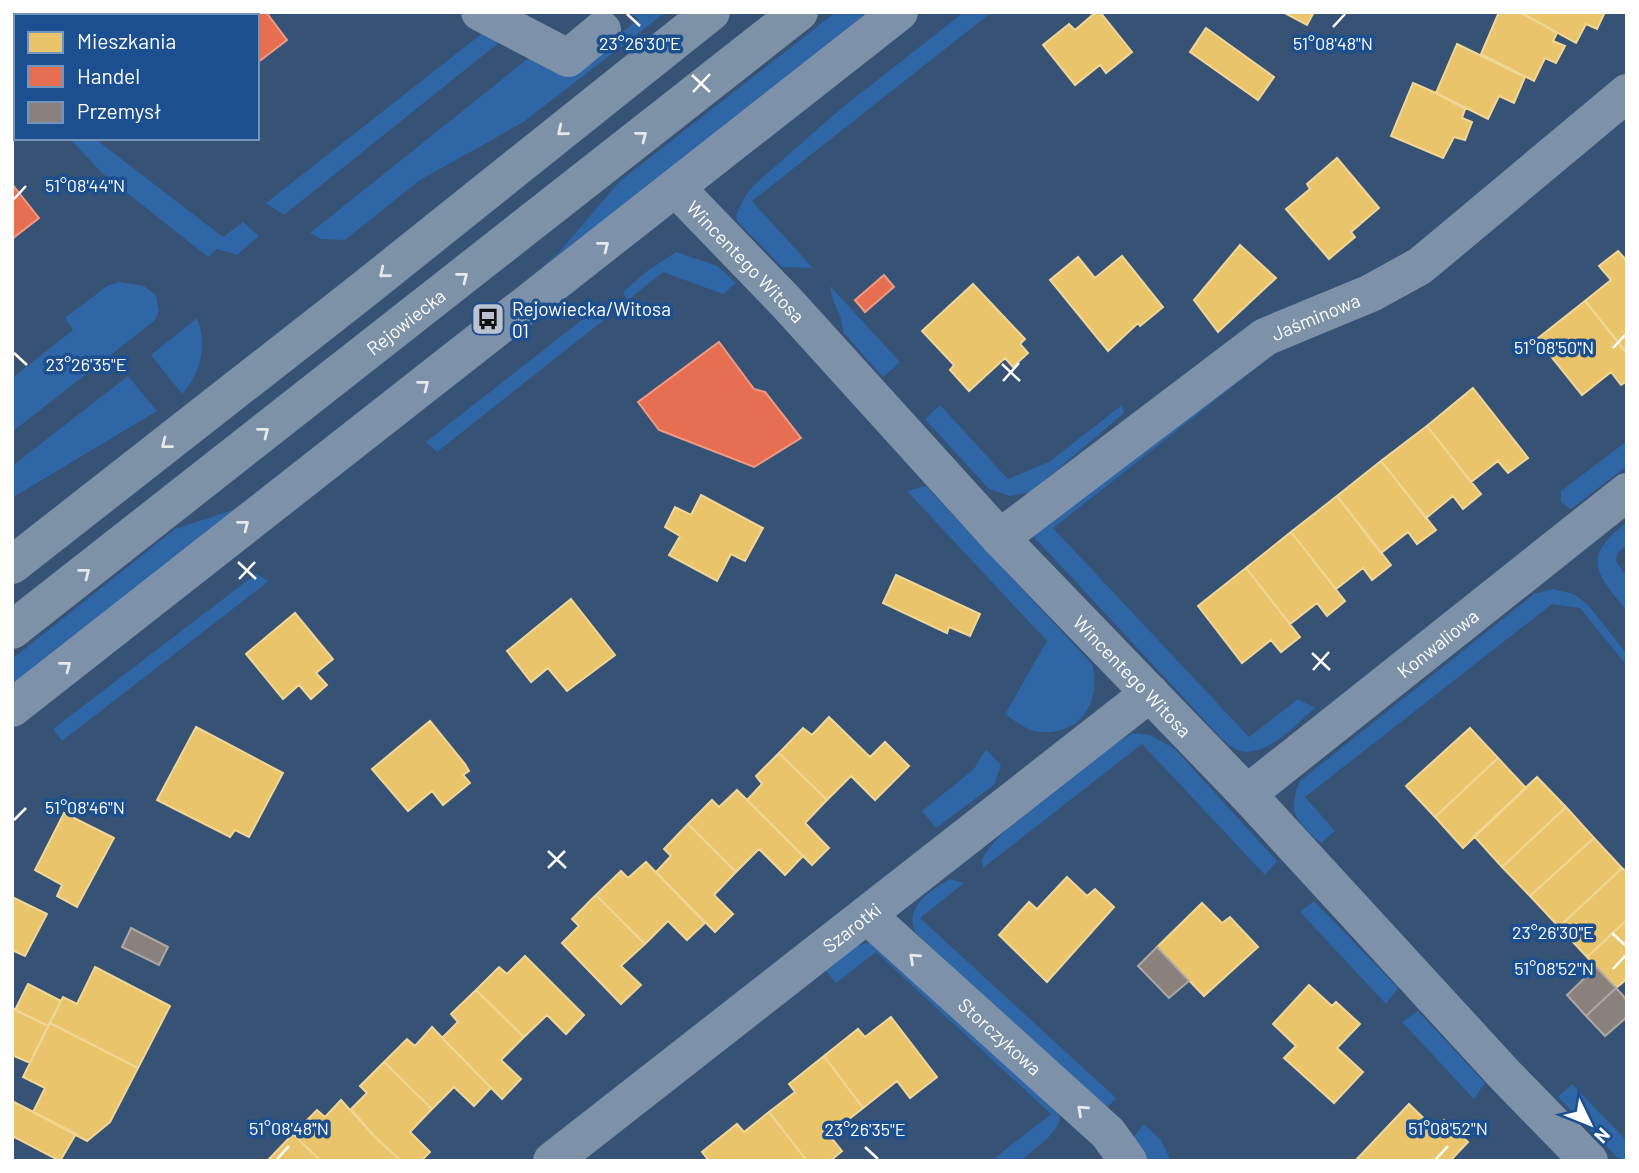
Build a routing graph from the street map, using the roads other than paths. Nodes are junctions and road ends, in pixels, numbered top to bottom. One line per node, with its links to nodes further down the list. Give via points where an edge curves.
1 (480, 12): 5 (street, via 568,58)
2 (711, 12): 10 (highway, one-way to 10)
3 (799, 12): 11 (highway, Rejowiecka, one-way to 3)
4 (900, 12): 7 (street)
5 (602, 30)
6 (1627, 93): 9 (street, Jaśminowa, via 1420,266 1371,293 1265,337)
7 (677, 189): 9 (street, Wincentego Witosa); 13 (street, one-way to 7)
8 (1627, 492): 14 (street, Konwaliowa)
9 (1000, 538): 12 (street, Wincentego Witosa)
10 (12, 565)
11 (12, 630)
12 (1150, 692): 14 (street, Wincentego Witosa); 15 (street, Szarotki)
13 (12, 708)
14 (1247, 794): 18 (street, Wincentego Witosa)
15 (867, 915): 16 (street, Szarotki); 17 (street, Storczykowa, one-way to 15, via 1108,1133)
16 (552, 1161)
17 (1128, 1161)
18 (1589, 1161)

